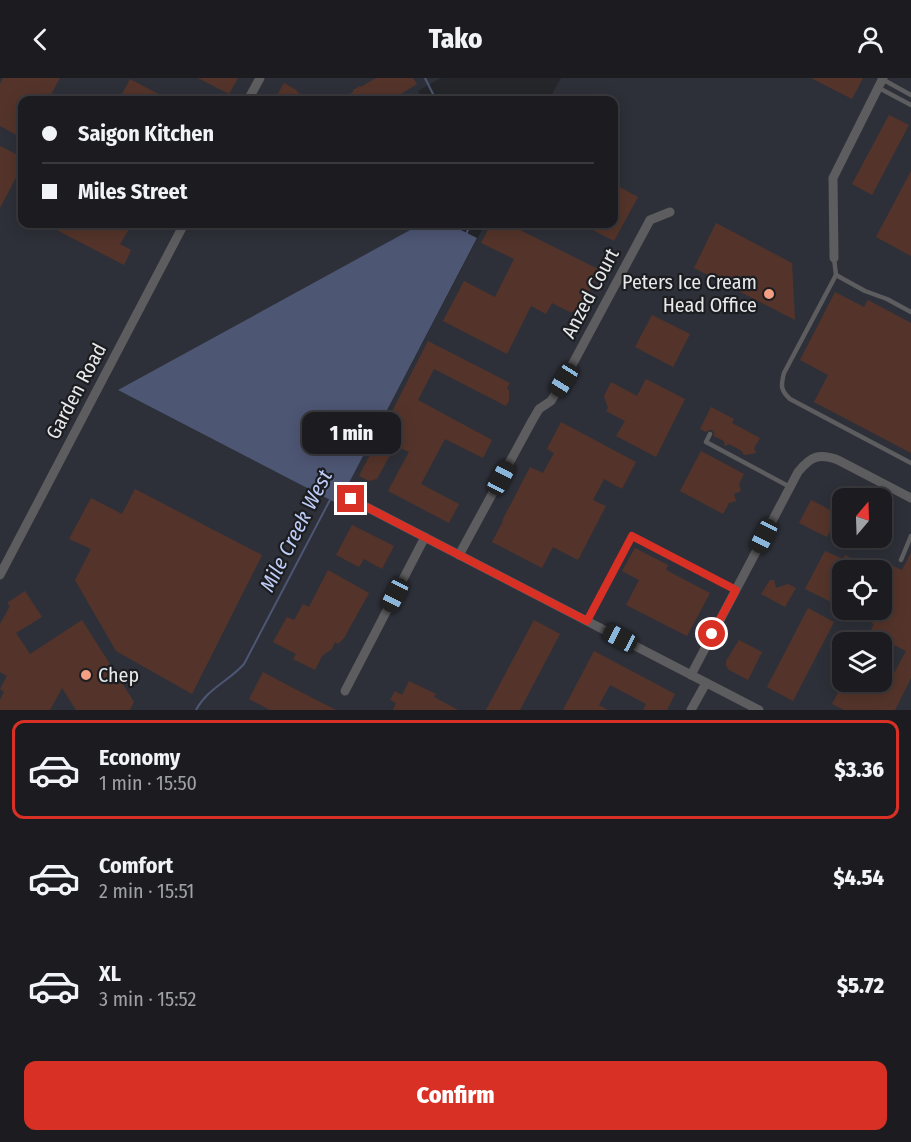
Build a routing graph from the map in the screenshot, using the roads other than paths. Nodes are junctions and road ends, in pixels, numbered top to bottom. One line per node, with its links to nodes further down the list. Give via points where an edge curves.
1 (260, 78): 4 (street)
2 (881, 82): 3 (lane); 5 (lane); 8 (street, via 833,178)
3 (911, 95)
4 (250, 96)
5 (911, 105)
6 (670, 212): 18 (street, Anzed Court, via 650,220 564,380 532,421)
7 (182, 228): 20 (street, Garden Road)
8 (834, 258): 9 (lane)
9 (836, 275): 10 (lane); 12 (lane, via 784,373 784,394)
10 (911, 312)
11 (710, 434): 13 (lane, via 706,442)
12 (911, 463)
13 (790, 487): 14 (street, via 805,463 827,456); 21 (street)
14 (911, 498)
15 (351, 499): 17 (street)
16 (911, 536): 19 (lane)
17 (425, 537): 18 (street); 25 (street)
18 (459, 555): 22 (street)
19 (901, 560)
20 (0, 575)
21 (736, 590): 22 (lane, via 632,536); 23 (street)
22 (587, 621): 23 (street)
23 (691, 675): 24 (street)
24 (706, 683): 26 (street); 27 (street)
25 (345, 691)
26 (691, 710)
27 (759, 710)

